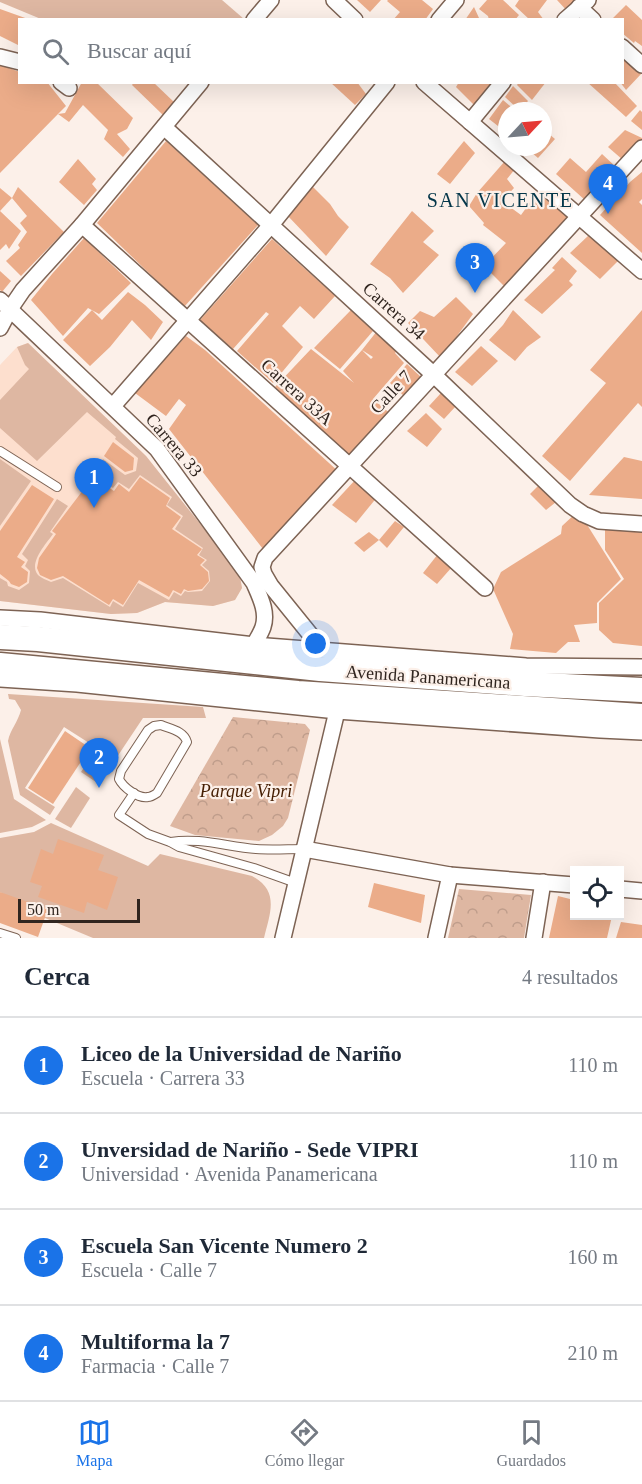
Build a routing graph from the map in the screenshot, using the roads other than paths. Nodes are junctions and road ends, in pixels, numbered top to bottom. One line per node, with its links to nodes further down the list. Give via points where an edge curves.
1 (271, 0): 5 (street)
2 (334, 0): 6 (street)
3 (456, 0): 7 (street)
4 (584, 3): 8 (street); 9 (street)
5 (256, 18)
6 (353, 18)
7 (442, 18)
8 (567, 18)
9 (592, 18)
10 (624, 49): 13 (street)
11 (0, 57): 12 (street)
12 (18, 62)
13 (642, 65)
14 (199, 84): 19 (street)
15 (385, 84): 23 (street)
16 (426, 84): 18 (street)
17 (501, 84): 18 (street)
18 (470, 122): 21 (street)
19 (164, 127): 22 (street); 23 (street, Carrera 34)
20 (642, 148): 21 (street, Calle 7)
21 (579, 217): 24 (street); 28 (street, Calle 7)
22 (82, 225): 25 (street, via 23,290); 26 (street, Carrera 33A)
23 (270, 225): 26 (street); 28 (street, Carrera 34)
24 (642, 271)
25 (5, 304): 27 (street); 29 (street, Carrera 33)
26 (189, 320): 29 (street); 31 (street, Carrera 33A)
27 (0, 328)
28 (434, 375): 31 (street, Calle 7); 33 (street, Carrera 34, via 570,505 598,521)
29 (113, 406): 38 (street, Carrera 33, via 157,449 255,583 265,614)
30 (0, 451): 32 (lane)
31 (350, 466): 34 (street, Carrera 33A); 39 (street, Calle 7, via 265,558 262,567 271,586)
32 (57, 487)
33 (642, 524)
34 (485, 588)
35 (0, 618): 36 (street)
36 (39, 630): 37 (main road, Avenida Panamericana); 38 (street); 42 (main road, Avenida Panamericana, via 320,669)
37 (0, 637)
38 (254, 645): 39 (street)
39 (322, 649): 42 (street)
40 (0, 665): 46 (main road, Avenida Panamericana, via 298,693)
41 (642, 668): 42 (street)
42 (526, 675): 44 (main road, Avenida Panamericana)
43 (0, 679): 45 (street)
44 (642, 690)
45 (337, 711): 47 (street); 50 (street)
46 (642, 716)
47 (642, 732)
48 (134, 793): 48 (lane, via 145,798 157,793 187,742 180,732 161,725 148,730 119,779); 49 (lane, via 119,814 148,834)
49 (170, 842): 50 (lane); 53 (lane)
50 (304, 849): 51 (street); 53 (street)
51 (450, 875): 52 (street); 60 (street)
52 (543, 882): 54 (street); 61 (street)
53 (296, 883): 59 (street)
54 (570, 885)
55 (624, 889): 56 (street)
56 (642, 891)
57 (0, 933): 58 (lane)
58 (16, 938)
59 (283, 938)
60 (436, 938)
61 (534, 938)

